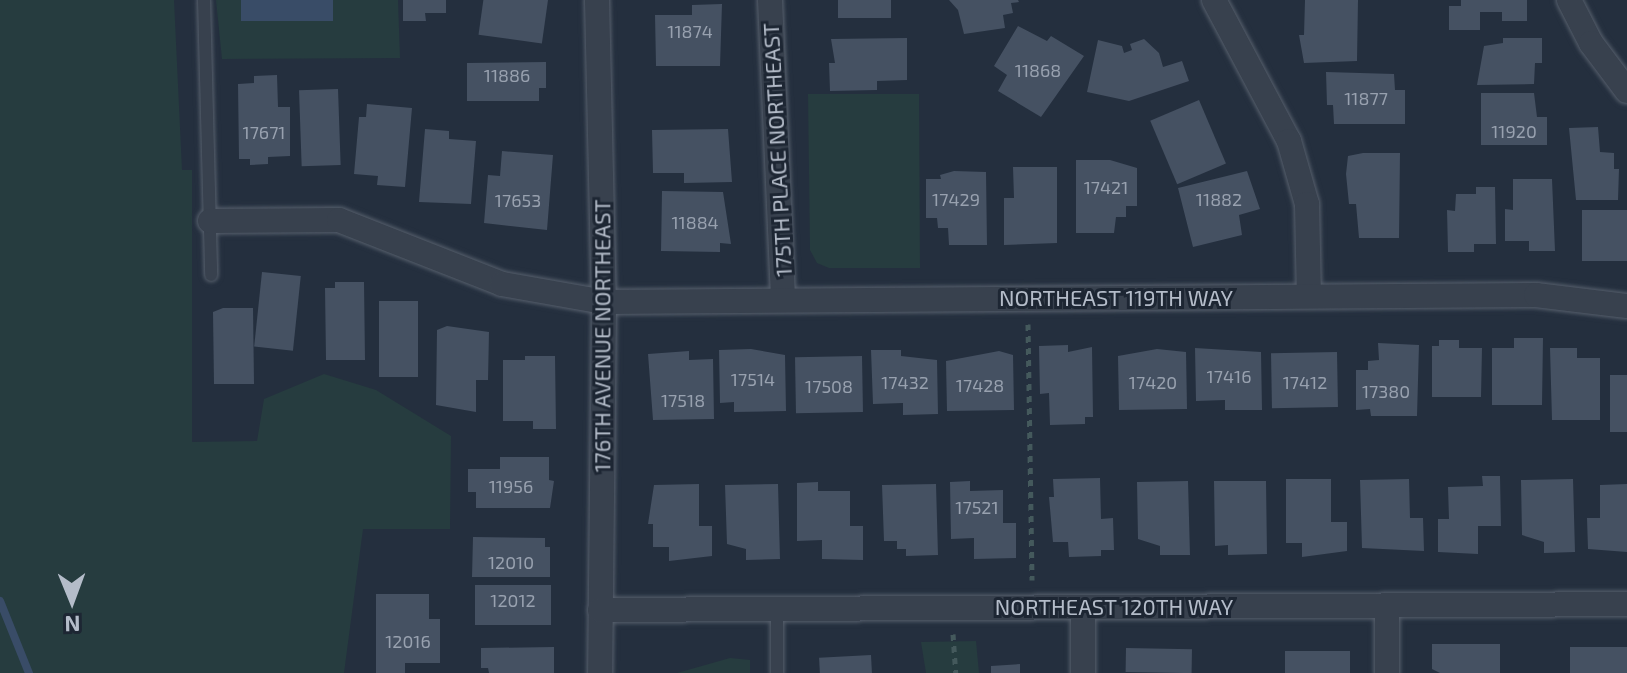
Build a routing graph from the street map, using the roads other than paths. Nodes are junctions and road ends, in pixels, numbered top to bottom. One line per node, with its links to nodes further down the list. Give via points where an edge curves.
1 (204, 0): 7 (lane)
2 (597, 0): 11 (street, 176TH AVENUE NORTHEAST)
3 (770, 0): 10 (street, 175TH PLACE NORTHEAST)
4 (1214, 0): 9 (street, via 1289,141 1307,204)
5 (1569, 0): 6 (street)
6 (1625, 84)
7 (210, 221): 8 (lane); 11 (street, NORTHEAST 119TH WAY, via 339,220 502,284)
8 (211, 275)
9 (1309, 296): 10 (street, NORTHEAST 119TH WAY); 12 (street, NORTHEAST 119TH WAY, via 1536,295)
10 (783, 300): 11 (street, NORTHEAST 119TH WAY)
11 (604, 302): 17 (street, 176TH AVENUE NORTHEAST)
12 (1627, 306)
13 (1627, 604): 14 (street, NORTHEAST 120TH WAY)
14 (1387, 605): 15 (street, NORTHEAST 120TH WAY); 21 (street)
15 (1083, 607): 16 (street, NORTHEAST 120TH WAY); 20 (street)
16 (777, 609): 17 (street, NORTHEAST 120TH WAY); 19 (lane)
17 (600, 610): 18 (street, 176TH AVENUE NORTHEAST)
18 (600, 673)
19 (777, 673)
20 (1083, 673)
21 (1387, 673)

